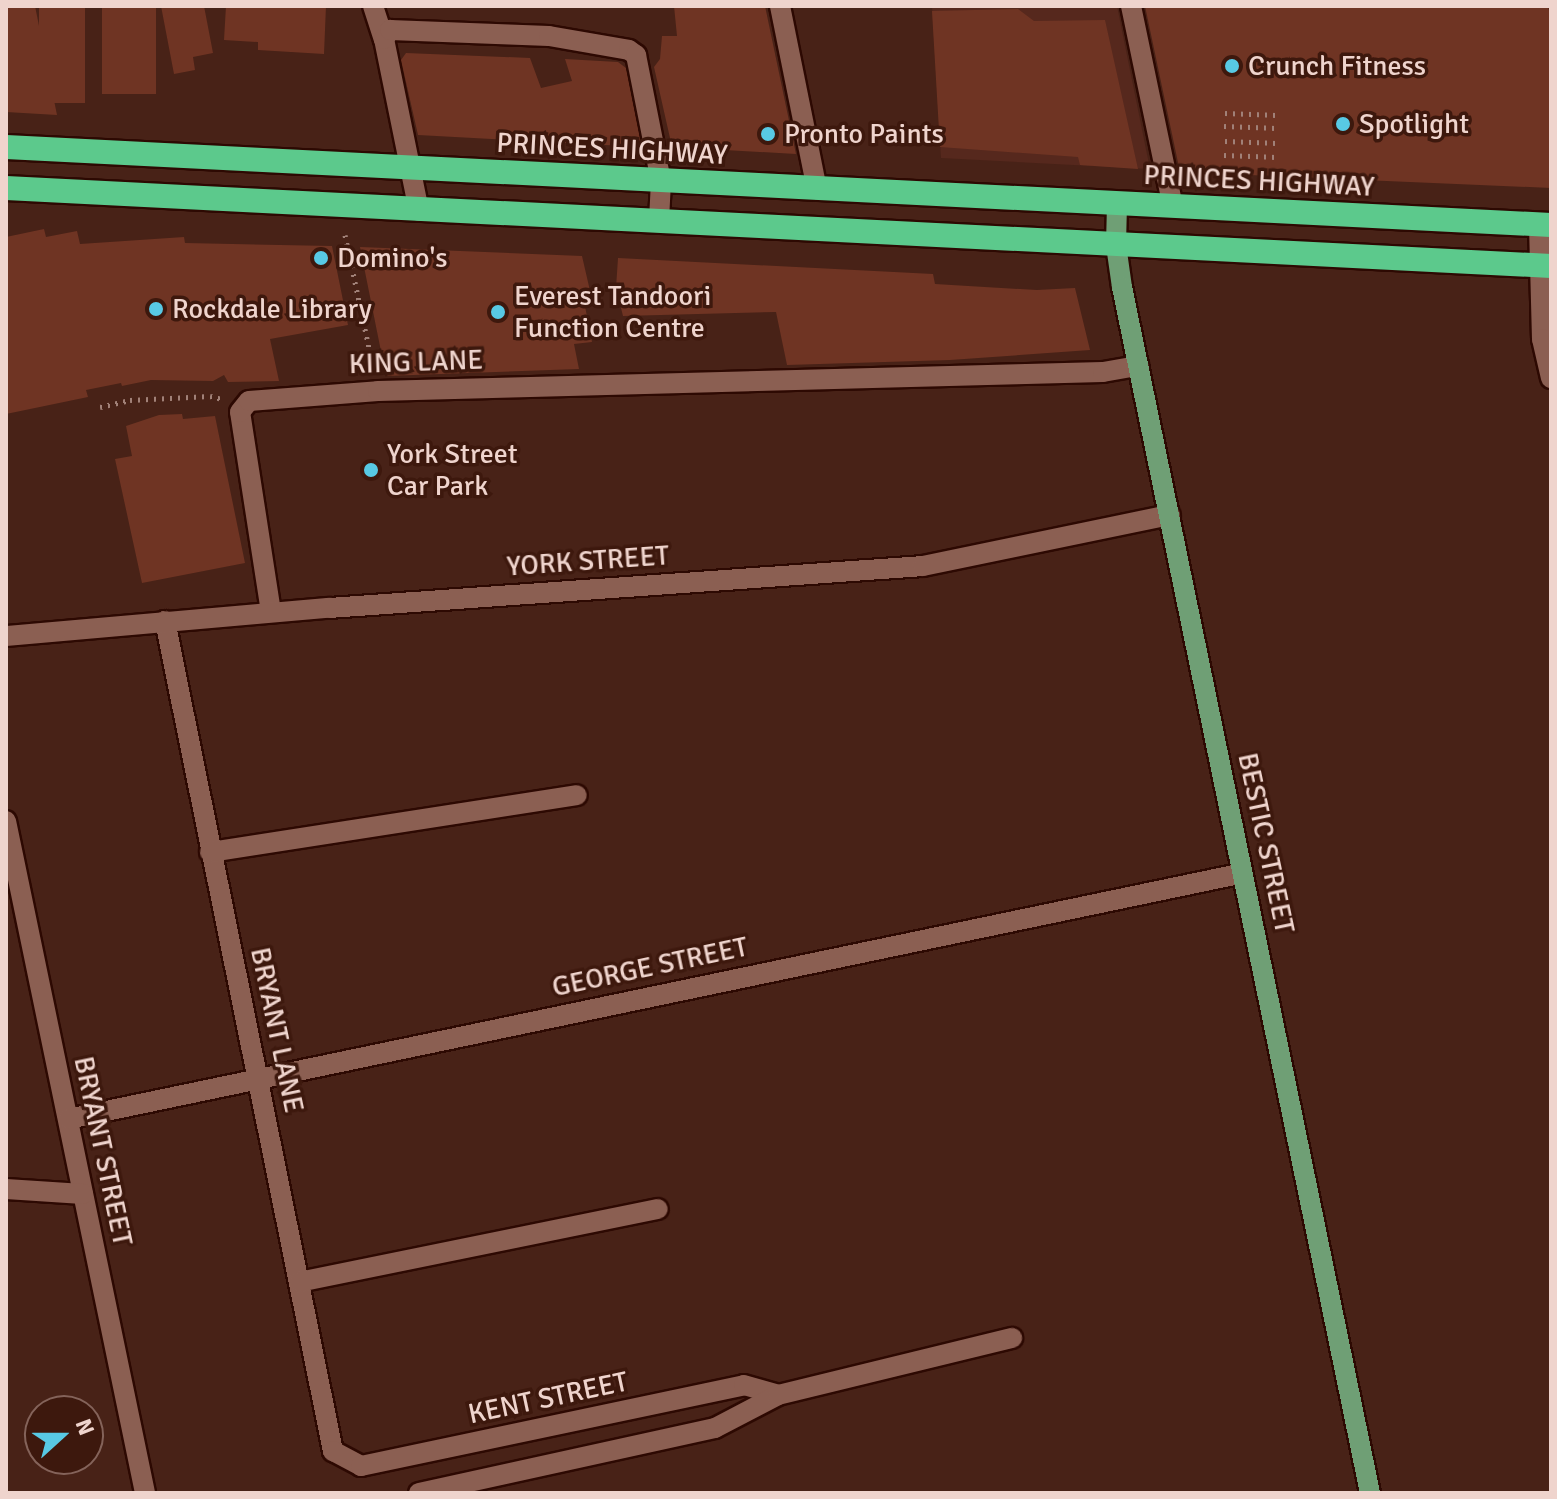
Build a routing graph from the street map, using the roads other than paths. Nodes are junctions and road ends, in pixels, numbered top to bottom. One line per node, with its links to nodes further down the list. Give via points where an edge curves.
1 (373, 6): 4 (street)
2 (780, 6): 9 (street)
3 (1131, 6): 11 (street)
4 (384, 39): 6 (street); 7 (street, via 390,30 549,36 629,50 636,55)
5 (6, 147): 6 (highway, PRINCES HIGHWAY)
6 (411, 169): 7 (highway, PRINCES HIGHWAY); 12 (street)
7 (661, 181): 9 (highway, PRINCES HIGHWAY); 13 (street)
8 (6, 188): 12 (highway)
9 (817, 189): 10 (highway, PRINCES HIGHWAY)
10 (1117, 204): 11 (highway, PRINCES HIGHWAY); 15 (main road, BESTIC STREET)
11 (1173, 207): 14 (highway, PRINCES HIGHWAY)
12 (419, 211): 13 (highway)
13 (659, 221): 15 (highway)
14 (1545, 225): 16 (street)
15 (1116, 245): 16 (highway); 17 (main road, BESTIC STREET)
16 (1546, 266): 18 (street, via 1542,339)
17 (1138, 366): 19 (main road, BESTIC STREET); 20 (street, KING LANE, via 1103,372 269,398 240,412)
18 (1551, 378)
19 (1170, 515): 20 (street, YORK STREET, via 923,566); 26 (main road, BESTIC STREET)
20 (271, 612): 21 (street, YORK STREET)
21 (165, 621): 22 (street, YORK STREET); 25 (street, BRYANT LANE)
22 (6, 636)
23 (577, 795): 25 (street)
24 (6, 821): 28 (street, BRYANT STREET)
25 (210, 852): 27 (street, BRYANT LANE)
26 (1243, 873): 27 (street, GEORGE STREET); 38 (main road, BESTIC STREET)
27 (258, 1077): 28 (street, GEORGE STREET); 32 (street, BRYANT LANE)
28 (68, 1119): 30 (street, BRYANT STREET)
29 (6, 1189): 30 (street)
30 (83, 1194): 36 (street, BRYANT STREET)
31 (658, 1209): 32 (street)
32 (299, 1282): 35 (street, BRYANT LANE)
33 (1012, 1338): 34 (street, KENT STREET)
34 (778, 1395): 35 (street, KENT STREET, via 744,1385 361,1466); 37 (street, KENT STREET, via 715,1428)
35 (333, 1451)
36 (145, 1493)
37 (419, 1493)
38 (1370, 1493)

